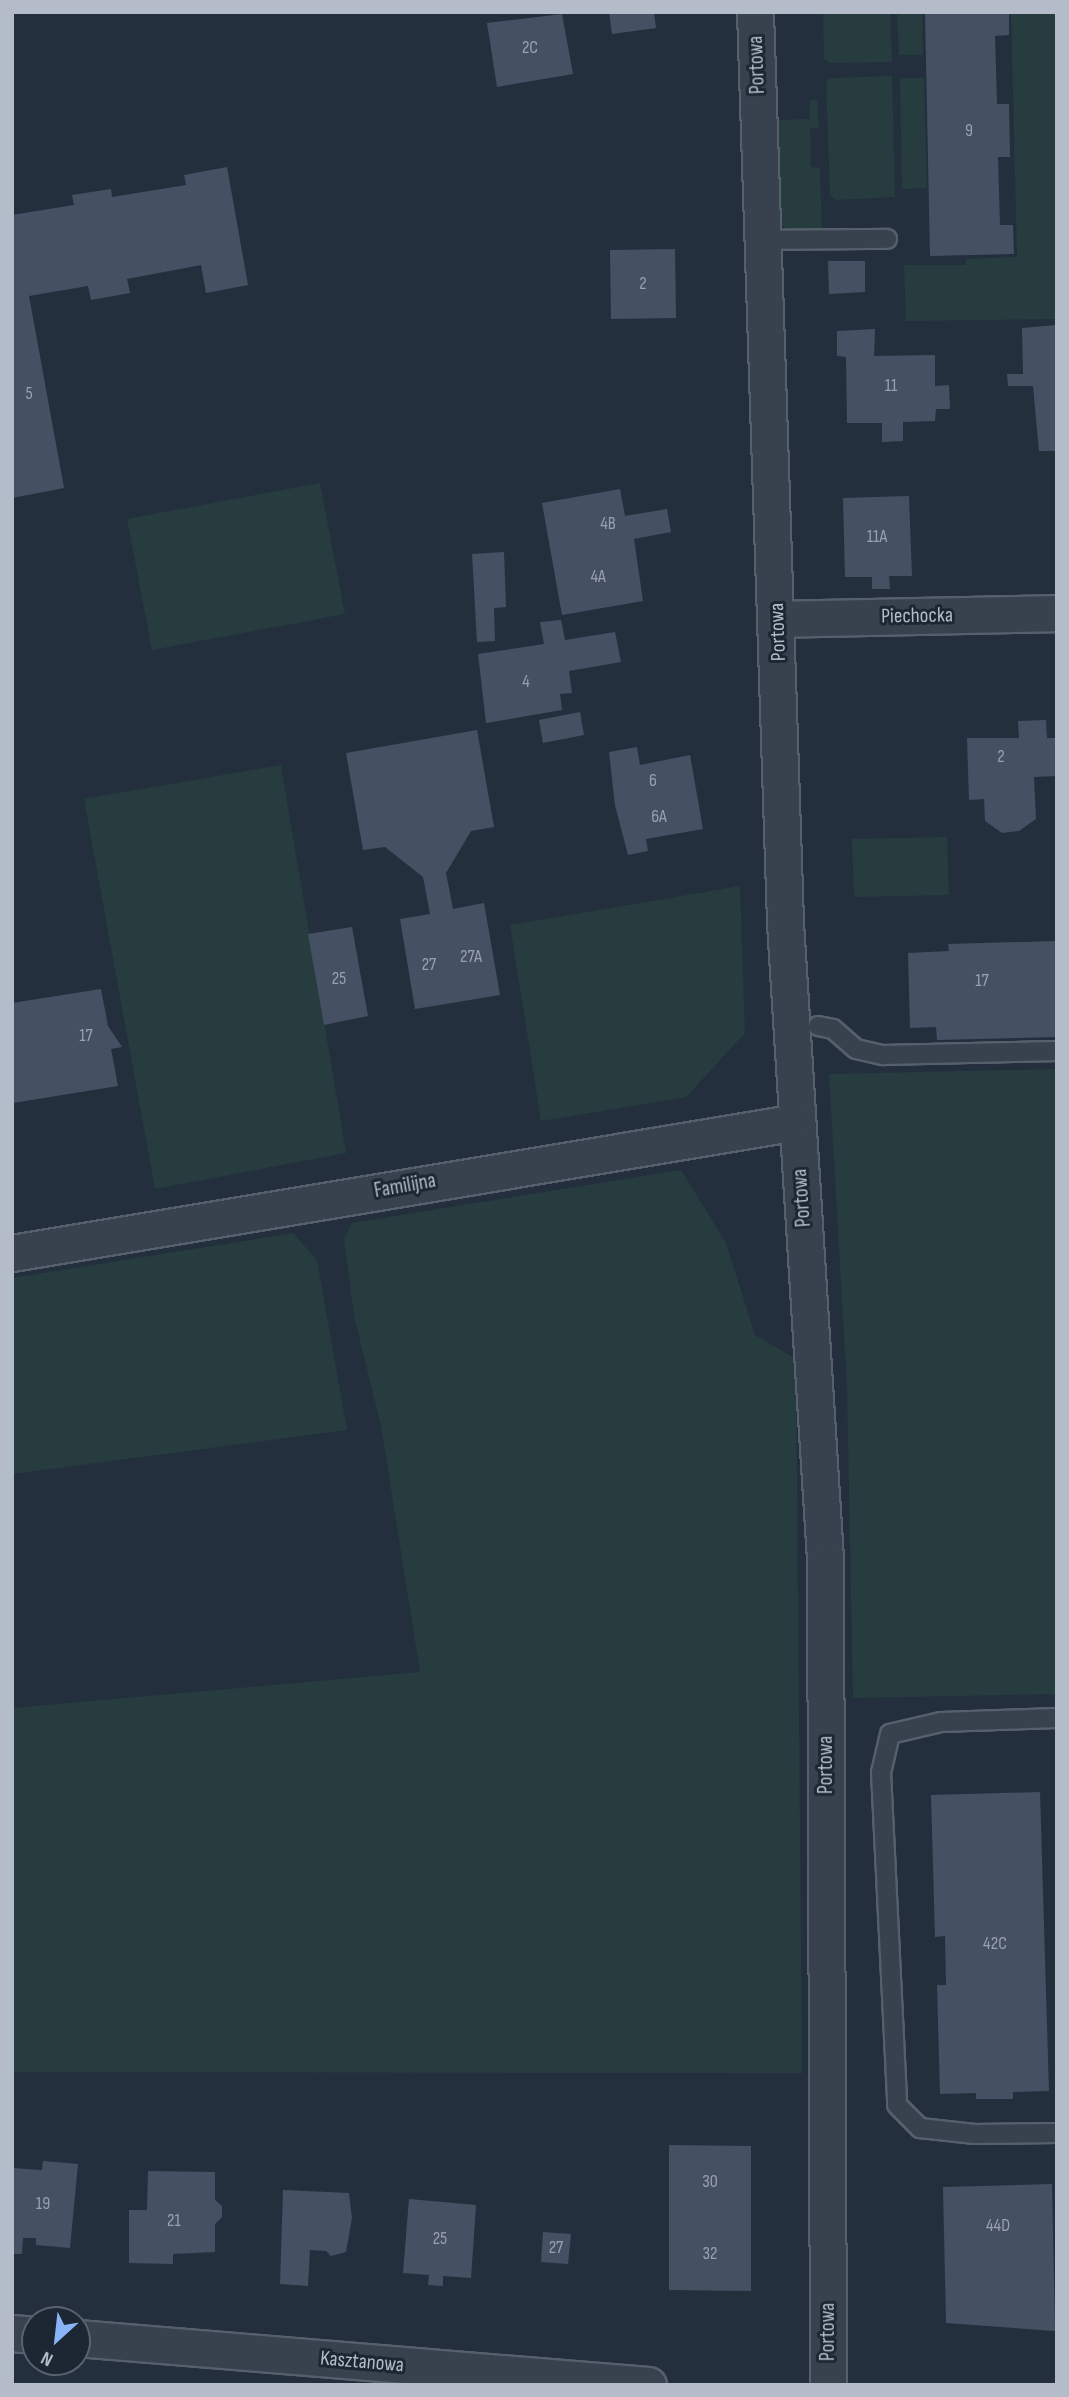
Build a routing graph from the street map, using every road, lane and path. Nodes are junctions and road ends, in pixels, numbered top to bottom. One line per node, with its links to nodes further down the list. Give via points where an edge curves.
1 (755, 12): 3 (street, Portowa)
2 (887, 239): 3 (lane)
3 (764, 240): 5 (street, Portowa)
4 (1057, 613): 5 (street, Piechocka)
5 (777, 619): 8 (street, Portowa, via 785,923)
6 (818, 1026): 7 (lane, via 833,1029 856,1049 883,1055)
7 (1057, 1051)
8 (797, 1122): 9 (street, Familijna); 14 (street, Portowa, via 825,1559)
9 (12, 1253)
10 (1057, 1718): 11 (lane, via 941,1722 890,1734 881,1772 897,2105 920,2128 975,2134)
11 (1057, 2133)
12 (91, 2339): 13 (street, Kasztanowa)
13 (648, 2385)
14 (828, 2385)

